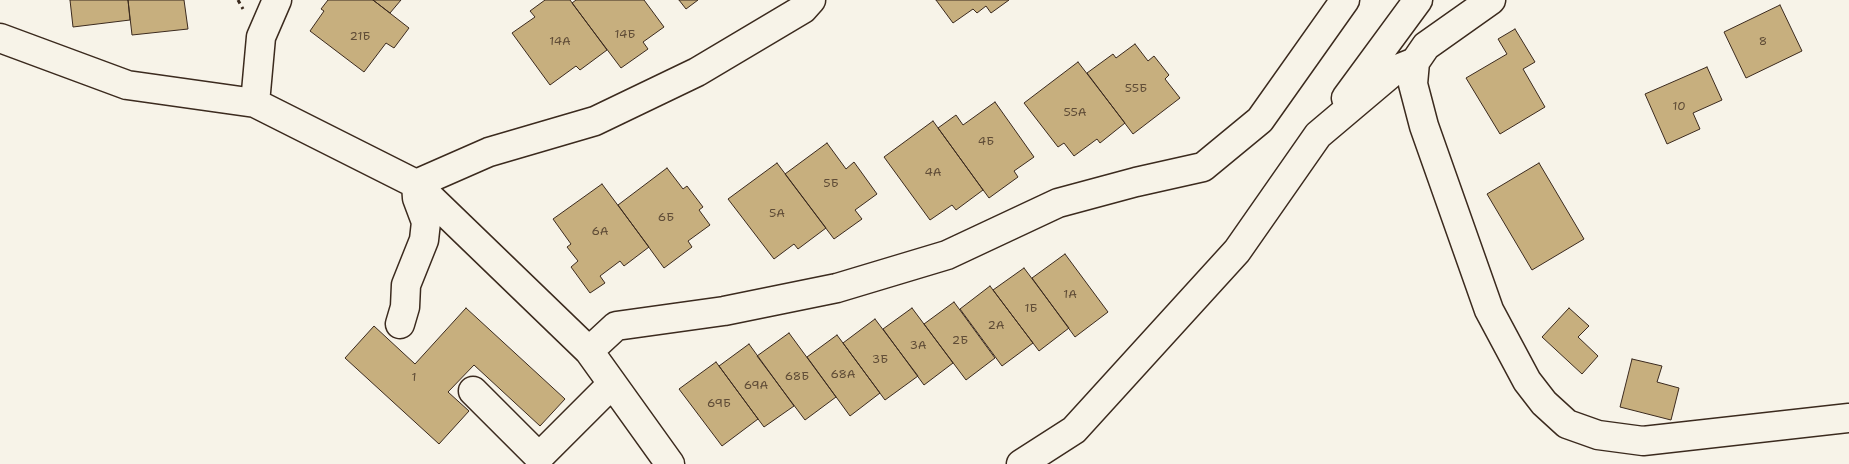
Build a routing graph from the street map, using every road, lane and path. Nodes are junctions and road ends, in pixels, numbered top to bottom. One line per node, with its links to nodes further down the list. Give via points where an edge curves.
1 (277, 0): 8 (street, via 261,37)
2 (811, 0): 10 (street, via 802,9 698,72 595,121 489,152)
3 (1345, 0): 12 (street, via 1260,120 1203,167 1058,203 946,255 838,288 724,311 616,326)
4 (1418, 0): 9 (street)
5 (1491, 0): 7 (street, via 1443,32 1426,46)
6 (0, 38): 8 (street, via 126,85)
7 (1415, 62): 9 (street, via 1395,70); 15 (street, via 1413,84 1424,126 1489,310 1527,380 1544,403 1567,424 1598,435 1644,441)
8 (255, 103): 10 (street)
9 (1318, 135): 17 (street, via 1238,251 1074,430)
10 (416, 184): 11 (street, via 417,198 426,222 424,240 406,285); 12 (street)
11 (400, 324)
12 (588, 351): 13 (street)
13 (612, 384): 14 (street, via 539,457); 16 (street)
14 (473, 391)
15 (1849, 418)
16 (670, 464)
17 (1021, 464)

